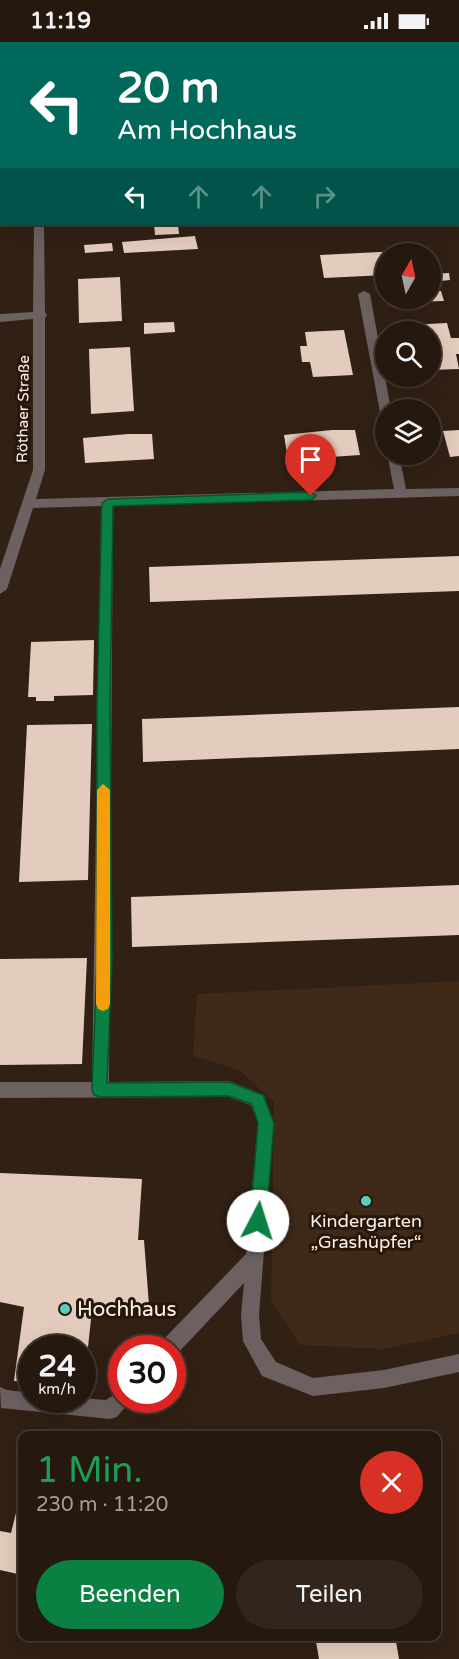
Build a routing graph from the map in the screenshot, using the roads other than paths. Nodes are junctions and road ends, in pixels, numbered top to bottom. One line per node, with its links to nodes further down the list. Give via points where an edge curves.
1 (39, 225): 3 (street, Röthaer Straße)
2 (364, 294): 5 (street)
3 (40, 315): 4 (street); 10 (street, Röthaer Straße, via 39,470)
4 (0, 318)
5 (384, 399)
6 (395, 465): 8 (street)
7 (459, 492): 8 (street)
8 (401, 493): 9 (street)
9 (108, 503): 10 (street); 13 (street, via 103,704 105,961)
10 (29, 504): 11 (street, Röthaer Straße)
11 (0, 589)
12 (0, 1090): 13 (street)
13 (100, 1090): 14 (street, via 229,1089 258,1100 266,1123)
14 (255, 1258): 15 (street); 16 (street, via 252,1341 269,1369 313,1387 384,1379)
15 (181, 1335)
16 (459, 1363)
17 (0, 1396): 18 (street)
18 (108, 1410)

